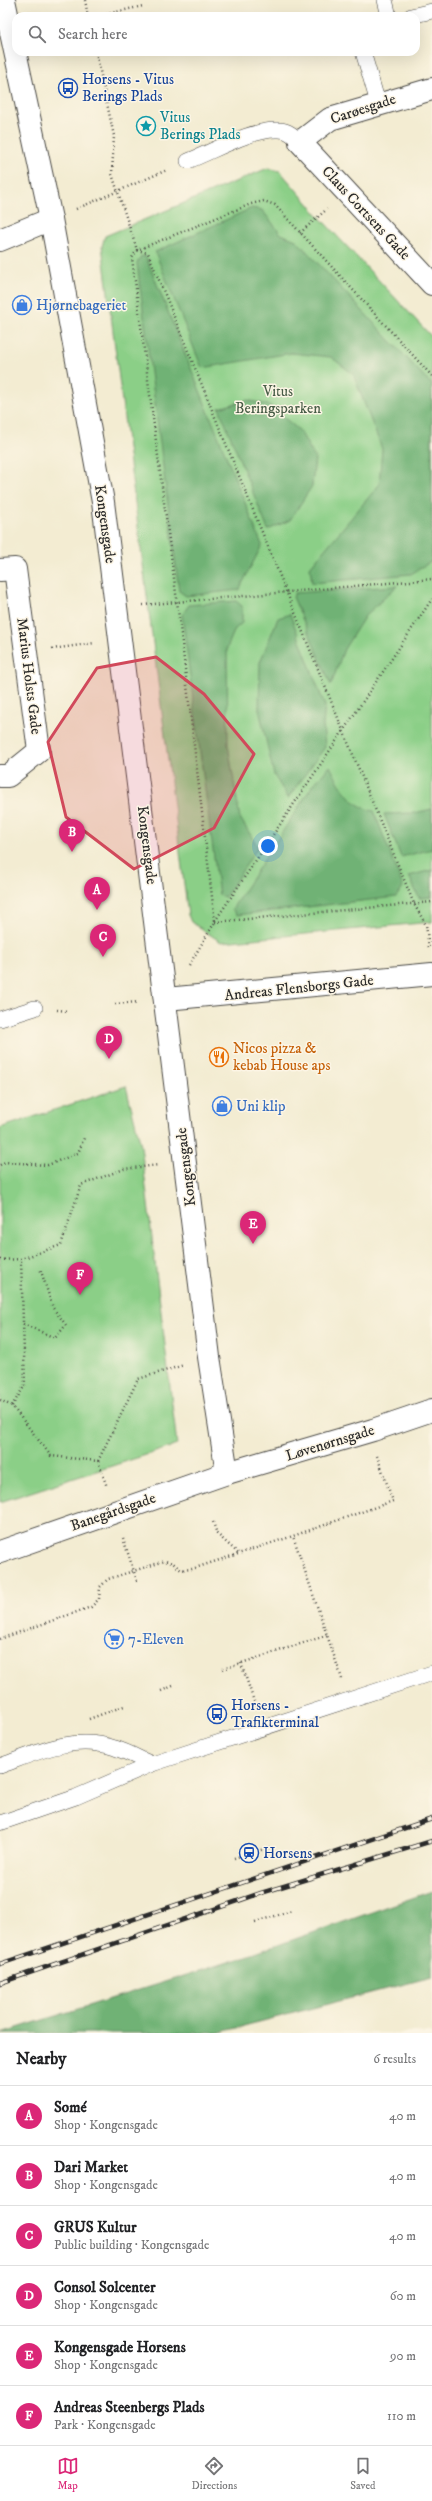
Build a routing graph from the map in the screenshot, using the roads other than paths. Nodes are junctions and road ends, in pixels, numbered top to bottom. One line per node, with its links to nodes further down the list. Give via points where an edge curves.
1 (4, 0): 6 (street)
2 (385, 0): 4 (lane)
3 (432, 11): 5 (lane)
4 (388, 12)
5 (420, 14)
6 (12, 37)
7 (16, 56): 13 (street)
8 (364, 56): 10 (lane)
9 (432, 88): 10 (street, Carøesgade)
10 (378, 103): 11 (street, Carøesgade, via 330,119)
11 (300, 142): 12 (lane, via 288,131 265,132); 15 (street, Claus Cortsens Gade)
12 (188, 161)
13 (51, 219): 14 (street); 19 (street, Kongensgade, via 103,502)
14 (0, 240)
15 (432, 284)
16 (0, 570): 17 (street, Marius Holsts Gade, via 15,569 38,751 8,776)
17 (0, 776)
18 (432, 974): 19 (street, Andreas Flensborgs Gade)
19 (166, 999): 23 (street, Kongensgade, via 209,1357)
20 (35, 1008): 21 (lane)
21 (0, 1019)
22 (432, 1410): 23 (street, Løvenørnsgade, via 368,1432)
23 (227, 1473): 24 (street, Banegårdsgade)
24 (0, 1552)
25 (432, 1673): 26 (lane)
26 (152, 1764): 27 (lane, via 117,1748 81,1741 58,1745); 28 (lane, via 76,1797)
27 (0, 1766)
28 (0, 1823)

